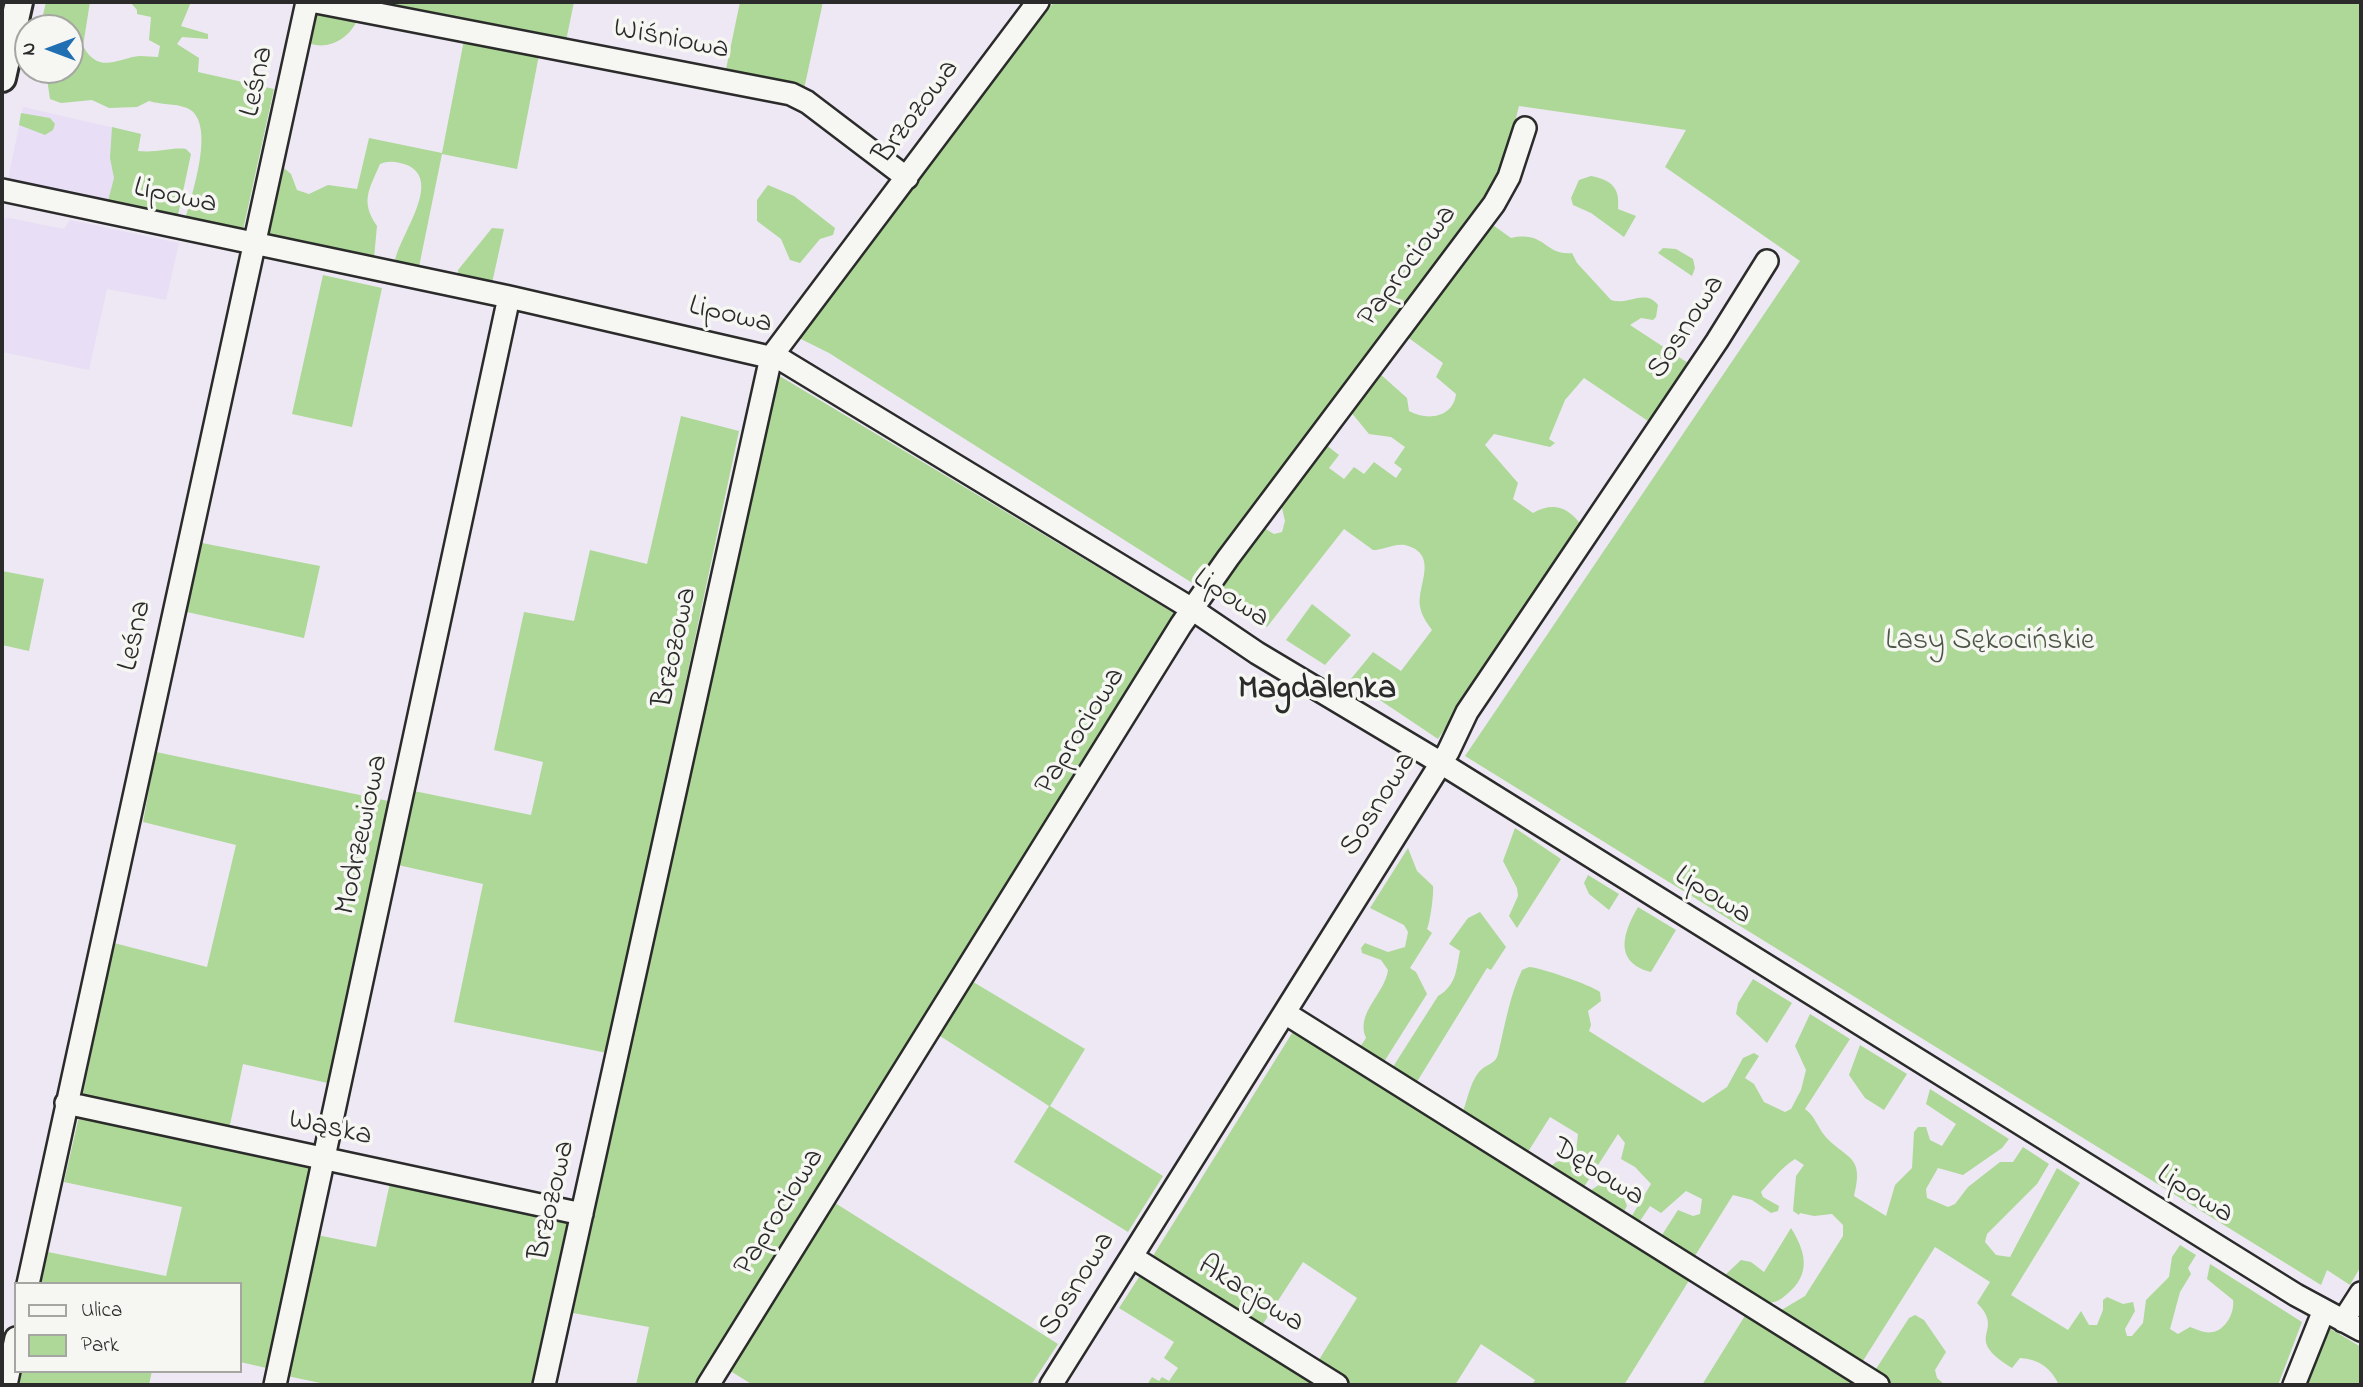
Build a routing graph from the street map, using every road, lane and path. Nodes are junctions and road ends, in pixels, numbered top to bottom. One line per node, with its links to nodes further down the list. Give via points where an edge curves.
1 (19, 2): 5 (main road)
2 (307, 2): 9 (street, Leśna)
3 (316, 2): 7 (street, Wiśniowa, via 791,94)
4 (1038, 2): 7 (street, Brzozowa)
5 (2, 78)
6 (1525, 128): 13 (street, Paprociowa, via 1509,177 1494,204)
7 (907, 178): 12 (street, Brzozowa)
8 (2, 190): 9 (street, Lipowa)
9 (254, 245): 11 (street, Lipowa); 16 (street, Leśna)
10 (1767, 261): 14 (street, Sosnowa, via 1467,712)
11 (509, 298): 12 (street, Lipowa); 17 (street, Modrzewiowa)
12 (771, 357): 13 (street, Lipowa, via 793,366); 18 (street, Brzozowa)
13 (1192, 609): 14 (street, Lipowa); 27 (street, Paprociowa)
14 (1441, 762): 15 (street, Sosnowa); 22 (street, Lipowa)
15 (1285, 1013): 19 (street, Sosnowa); 30 (street, Dębowa)
16 (66, 1103): 17 (street, Wąska); 20 (street, Leśna)
17 (324, 1159): 18 (street, Wąska); 25 (street, Modrzewiowa)
18 (582, 1214): 26 (street, Brzozowa)
19 (1132, 1257): 28 (street, Sosnowa); 29 (street, Akacjowa)
20 (28, 1282)
21 (2361, 1293): 22 (street)
22 (2343, 1320): 31 (street)
23 (14, 1347): 24 (street)
24 (5, 1385)
25 (275, 1385)
26 (544, 1385)
27 (708, 1385)
28 (1051, 1385)
29 (1336, 1385)
30 (1878, 1385)
31 (2294, 1385)

